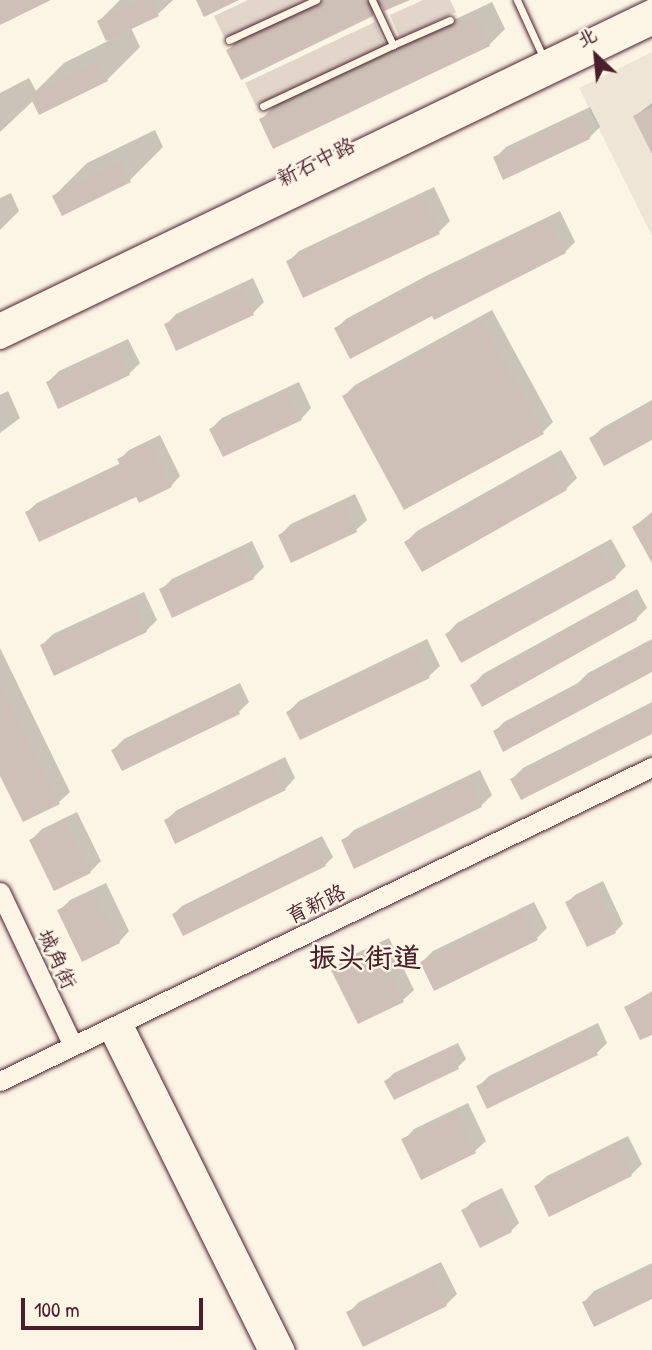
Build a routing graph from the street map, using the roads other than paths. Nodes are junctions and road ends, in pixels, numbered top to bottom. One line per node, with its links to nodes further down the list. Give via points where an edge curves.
1 (316, 0): 7 (lane)
2 (372, 0): 8 (lane)
3 (517, 0): 9 (lane)
4 (652, 8): 9 (street, 新石中路)
5 (450, 20): 8 (lane)
6 (652, 25): 12 (street, 新石中路)
7 (229, 40)
8 (393, 45): 10 (lane)
9 (545, 60): 11 (street, 新石中路)
10 (263, 106)
11 (0, 322)
12 (0, 340)
13 (652, 767): 15 (street, 育新路)
14 (0, 892): 16 (street, 城角街)
15 (115, 1025): 16 (street, 育新路); 18 (street); 19 (street)
16 (73, 1046): 17 (street, 育新路)
17 (0, 1081)
18 (267, 1350)
19 (285, 1350)

